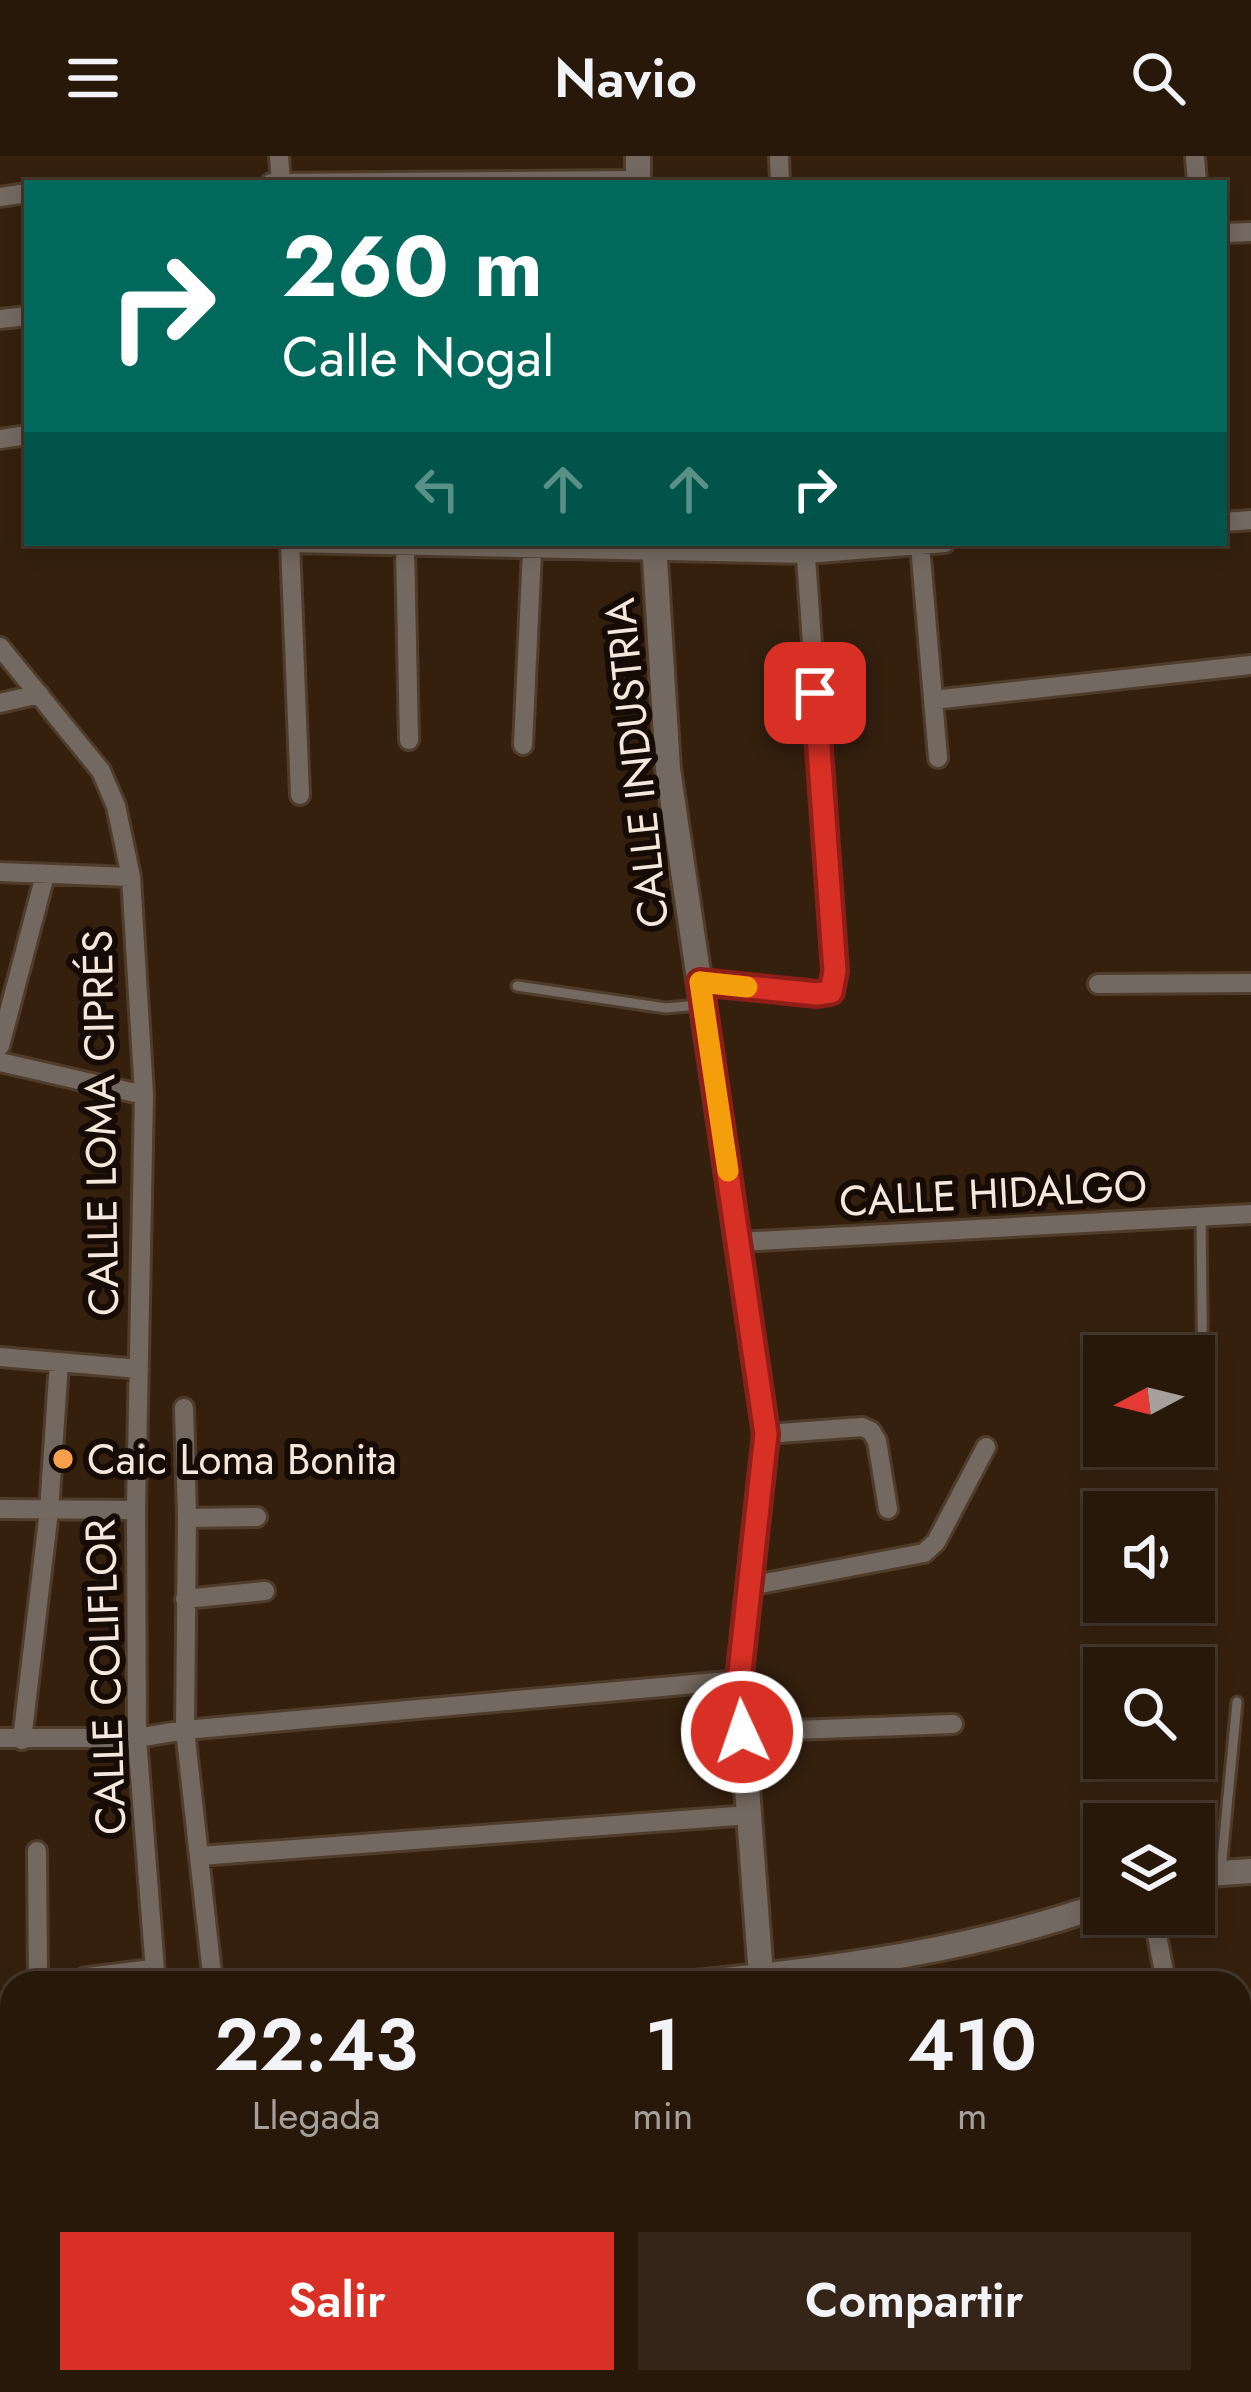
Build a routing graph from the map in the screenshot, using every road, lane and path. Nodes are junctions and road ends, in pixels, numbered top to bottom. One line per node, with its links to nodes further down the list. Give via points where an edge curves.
1 (638, 173): 2 (street)
2 (388, 180)
3 (290, 546): 19 (street)
4 (358, 546): 8 (street)
5 (654, 546): 9 (street); 10 (street); 26 (street, CALLE INDUSTRIA, via 668,769)
6 (882, 546): 9 (street)
7 (920, 546): 14 (street)
8 (404, 548): 10 (street); 16 (street)
9 (805, 548): 26 (street, via 831,992)
10 (532, 551): 17 (street)
11 (0, 647): 13 (street, CALLE LOMA CIPRÉS)
12 (1251, 665): 14 (street)
13 (39, 694): 15 (street); 22 (street, CALLE LOMA CIPRÉS, via 101,771)
14 (933, 700): 18 (street)
15 (0, 703)
16 (409, 740)
17 (523, 745)
18 (938, 758)
19 (300, 795)
20 (0, 872): 21 (street)
21 (45, 875): 22 (street); 27 (street)
22 (131, 877): 29 (street, CALLE LOMA CIPRÉS)
23 (1251, 983): 24 (street)
24 (1098, 984)
25 (518, 986): 26 (lane, via 666,1008)
26 (702, 993): 32 (street, CALLE INDUSTRIA)
27 (0, 1046)
28 (0, 1062): 29 (street)
29 (144, 1096): 36 (street, CALLE LOMA CIPRÉS)
30 (1251, 1214): 31 (street, CALLE HIDALGO)
31 (1201, 1218): 32 (street, CALLE HIDALGO); 33 (lane)
32 (739, 1242): 38 (street, CALLE INDUSTRIA)
33 (1202, 1335)
34 (0, 1357): 35 (street)
35 (59, 1362): 36 (street); 43 (street)
36 (139, 1369): 42 (street, CALLE COLIFLOR)
37 (184, 1408): 45 (street)
38 (766, 1434): 41 (street, via 871,1431); 46 (street, CALLE INDUSTRIA)
39 (986, 1447): 46 (street, via 924,1553)
40 (0, 1509): 43 (street)
41 (888, 1509)
42 (136, 1510): 43 (street); 55 (street, CALLE COLIFLOR)
43 (49, 1511): 56 (street)
44 (257, 1517): 45 (street)
45 (187, 1518): 48 (street)
46 (749, 1586): 49 (street, CALLE INDUSTRIA)
47 (265, 1591): 48 (street)
48 (185, 1599): 52 (street)
49 (739, 1681): 52 (street); 53 (street, CALLE INDUSTRIA)
50 (1237, 1702): 60 (lane)
51 (953, 1724): 53 (street)
52 (185, 1730): 55 (street); 59 (street)
53 (742, 1732): 57 (street, CALLE INDUSTRIA)
54 (0, 1738): 56 (street)
55 (137, 1738): 56 (street); 66 (street, CALLE COLIFLOR)
56 (22, 1740)
57 (749, 1815): 59 (street); 68 (street, CALLE INDUSTRIA)
58 (37, 1851): 65 (street)
59 (200, 1856): 67 (street)
60 (1221, 1871): 61 (street); 62 (street)
61 (1251, 1871)
62 (1215, 1872)
63 (1083, 1911): 69 (street)
64 (1157, 1935): 70 (street)
65 (38, 1971)
66 (156, 1971)
67 (212, 1971)
68 (760, 1971)
69 (811, 1971)
70 (1164, 1971)

